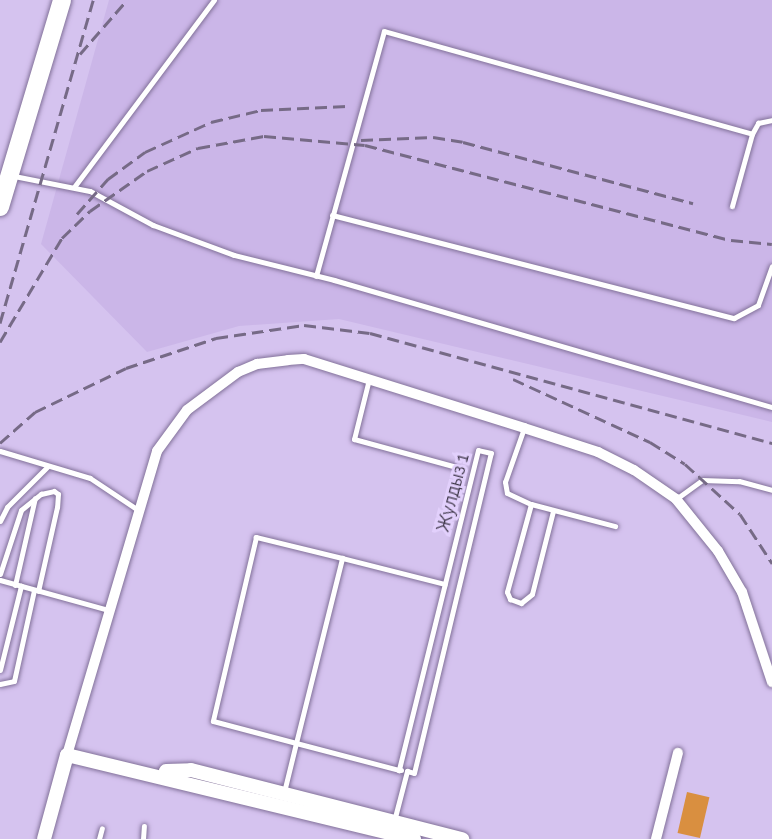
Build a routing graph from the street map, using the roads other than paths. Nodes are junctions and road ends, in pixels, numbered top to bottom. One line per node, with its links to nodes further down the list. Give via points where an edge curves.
1 (62, 0): 5 (main road)
2 (214, 0): 6 (lane)
3 (772, 120): 4 (lane, via 758,123)
4 (752, 134): 7 (lane); 9 (lane, via 384,31)
5 (9, 174): 6 (lane); 8 (main road)
6 (74, 187): 11 (lane, via 100,196 153,225 234,255)
7 (732, 206)
8 (0, 207)
9 (332, 215): 10 (lane, via 734,318 758,305); 11 (lane)
10 (772, 266)
11 (316, 276): 13 (lane)
12 (369, 380): 14 (street); 17 (lane, via 354,440); 22 (street, via 304,359 257,364 238,372 187,410 168,432 156,451)
13 (772, 406)
14 (524, 428): 20 (street, via 598,452 634,470); 21 (lane, via 505,488 514,498)
15 (0, 451): 16 (lane)
16 (47, 467): 22 (lane, via 90,478); 24 (lane, via 6,507)
17 (459, 468)
18 (772, 490): 20 (lane, via 740,481 702,480)
19 (35, 498): 27 (lane, via 21,510); 30 (lane); 31 (lane, via 46,491 58,494)
20 (676, 499): 34 (street, via 707,535 742,592)
21 (531, 504): 23 (lane); 23 (lane, via 507,592 510,599 521,603 532,594)
22 (138, 510): 32 (street)
23 (553, 511): 25 (lane)
24 (0, 521)
25 (615, 526)
26 (342, 558): 29 (lane); 36 (lane); 36 (lane, via 256,537 213,721)
27 (0, 574)
28 (0, 580): 30 (lane)
29 (445, 584): 39 (lane, Жулдыз 1); 40 (lane, Жулдыз 1, via 478,450 491,453 414,773)
30 (18, 585): 31 (lane); 33 (lane)
31 (36, 591): 32 (lane); 35 (lane, via 14,681)
32 (108, 610): 38 (street)
33 (0, 670)
34 (772, 682)
35 (0, 684)
36 (296, 743): 39 (lane); 41 (lane)
37 (678, 753): 50 (street)
38 (67, 755): 41 (street); 46 (street)
39 (399, 770): 40 (lane)
40 (407, 771): 44 (lane, Жулдыз 1)
41 (282, 799): 44 (street)
42 (144, 826): 48 (lane)
43 (102, 828): 47 (lane)
44 (391, 831): 45 (street)
45 (408, 835): 49 (street)
46 (44, 839)
47 (99, 839)
48 (142, 839)
49 (462, 839)
50 (656, 839)

